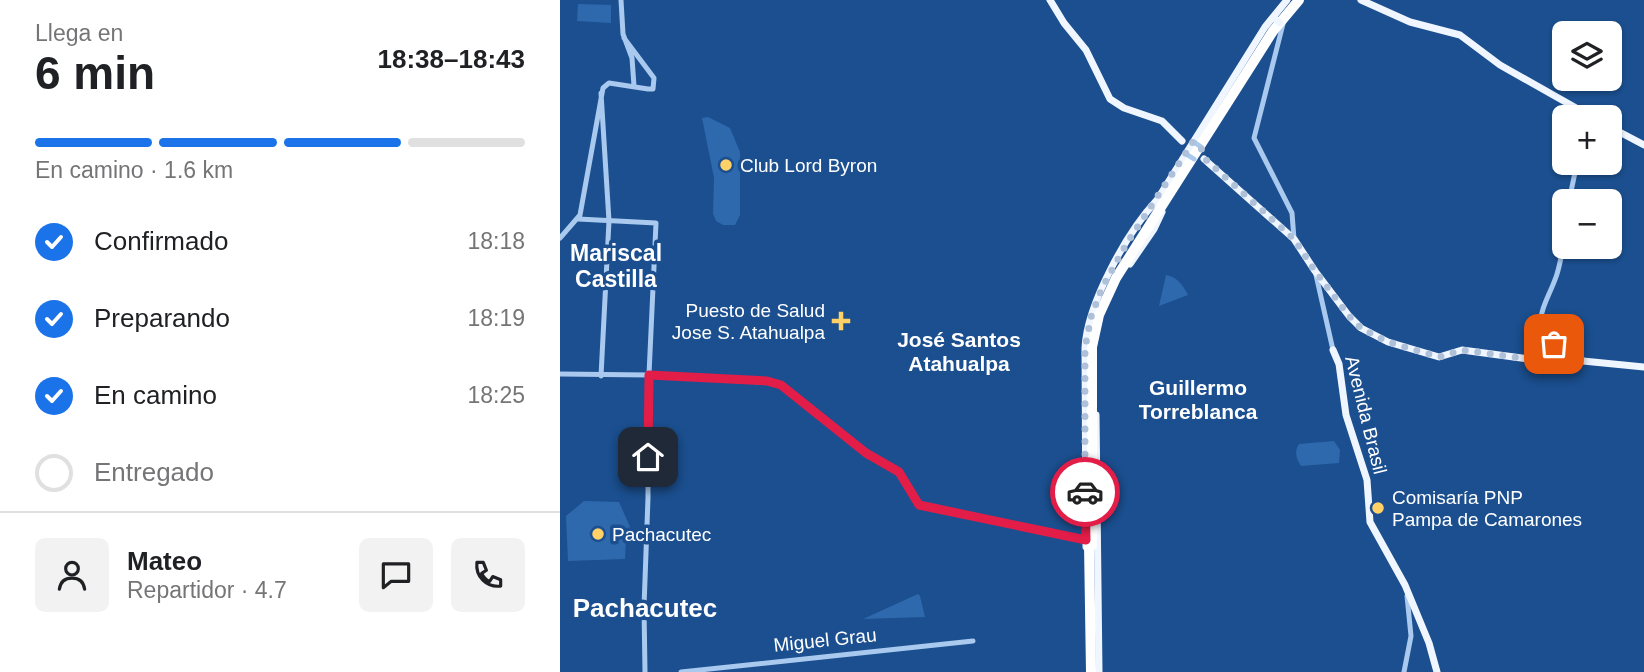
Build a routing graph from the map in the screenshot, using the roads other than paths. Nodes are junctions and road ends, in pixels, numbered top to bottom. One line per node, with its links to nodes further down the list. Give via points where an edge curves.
1 (621, 0): 8 (street)
2 (1050, 0): 13 (main road, via 1086,50 1110,99 1162,121)
3 (1286, 0): 7 (main road)
4 (1297, 0): 26 (highway, via 1266,36); 28 (highway)
5 (1305, 0): 7 (main road)
6 (1360, 0): 11 (main road, via 1410,22 1460,35 1500,65)
7 (1278, 20): 14 (main road); 16 (main road); 25 (street, via 1254,138 1292,214)
8 (624, 38): 9 (street, via 632,58); 9 (street, via 656,81 652,89)
9 (634, 86): 10 (street, via 609,83)
10 (601, 93): 22 (street); 23 (street)
11 (1569, 105)
12 (1622, 133): 15 (main road)
13 (1182, 141): 14 (street); 17 (street)
14 (1193, 142): 16 (street, bridge); 17 (main road)
15 (1644, 145)
16 (1201, 149): 18 (main road); 19 (street)
17 (1186, 154): 18 (street, bridge); 20 (main road)
18 (1195, 159): 19 (street); 21 (main road)
19 (1205, 159): 25 (main road)
20 (1157, 200): 26 (highway); 38 (main road, via 1102,288 1086,342)
21 (1162, 210): 28 (highway); 37 (main road, via 1110,297 1100,328)
22 (578, 219): 23 (street); 24 (street)
23 (608, 221): 34 (street, via 656,223); 35 (street)
24 (560, 237)
25 (1294, 239): 29 (main road)
26 (1125, 256): 38 (highway, via 1099,302 1090,334)
27 (1560, 259): 30 (street, via 1542,306)
28 (1123, 267): 36 (highway, via 1105,296 1095,327)
29 (1315, 271): 30 (main road, via 1361,328 1420,353 1439,357 1462,350 1529,359); 31 (street, Avenida Brasil)
30 (1544, 348): 32 (main road, via 1559,344 1574,349 1583,361)
31 (1333, 350): 39 (main road, Avenida Brasil, via 1346,415 1367,480 1371,527)
32 (1644, 367)
33 (560, 374): 35 (street)
34 (649, 375): 35 (street); 38 (street, via 777,383 866,453 899,472 919,505); 41 (street)
35 (601, 376)
36 (1092, 418): 37 (highway); 38 (highway)
37 (1097, 481): 38 (main road)
38 (1091, 540): 43 (highway)
39 (1407, 589): 44 (street, via 1411,636); 45 (main road)
40 (973, 640): 42 (street, Miguel Grau)
41 (645, 672)
42 (681, 672)
43 (1093, 672)
44 (1404, 672)
45 (1437, 672)

